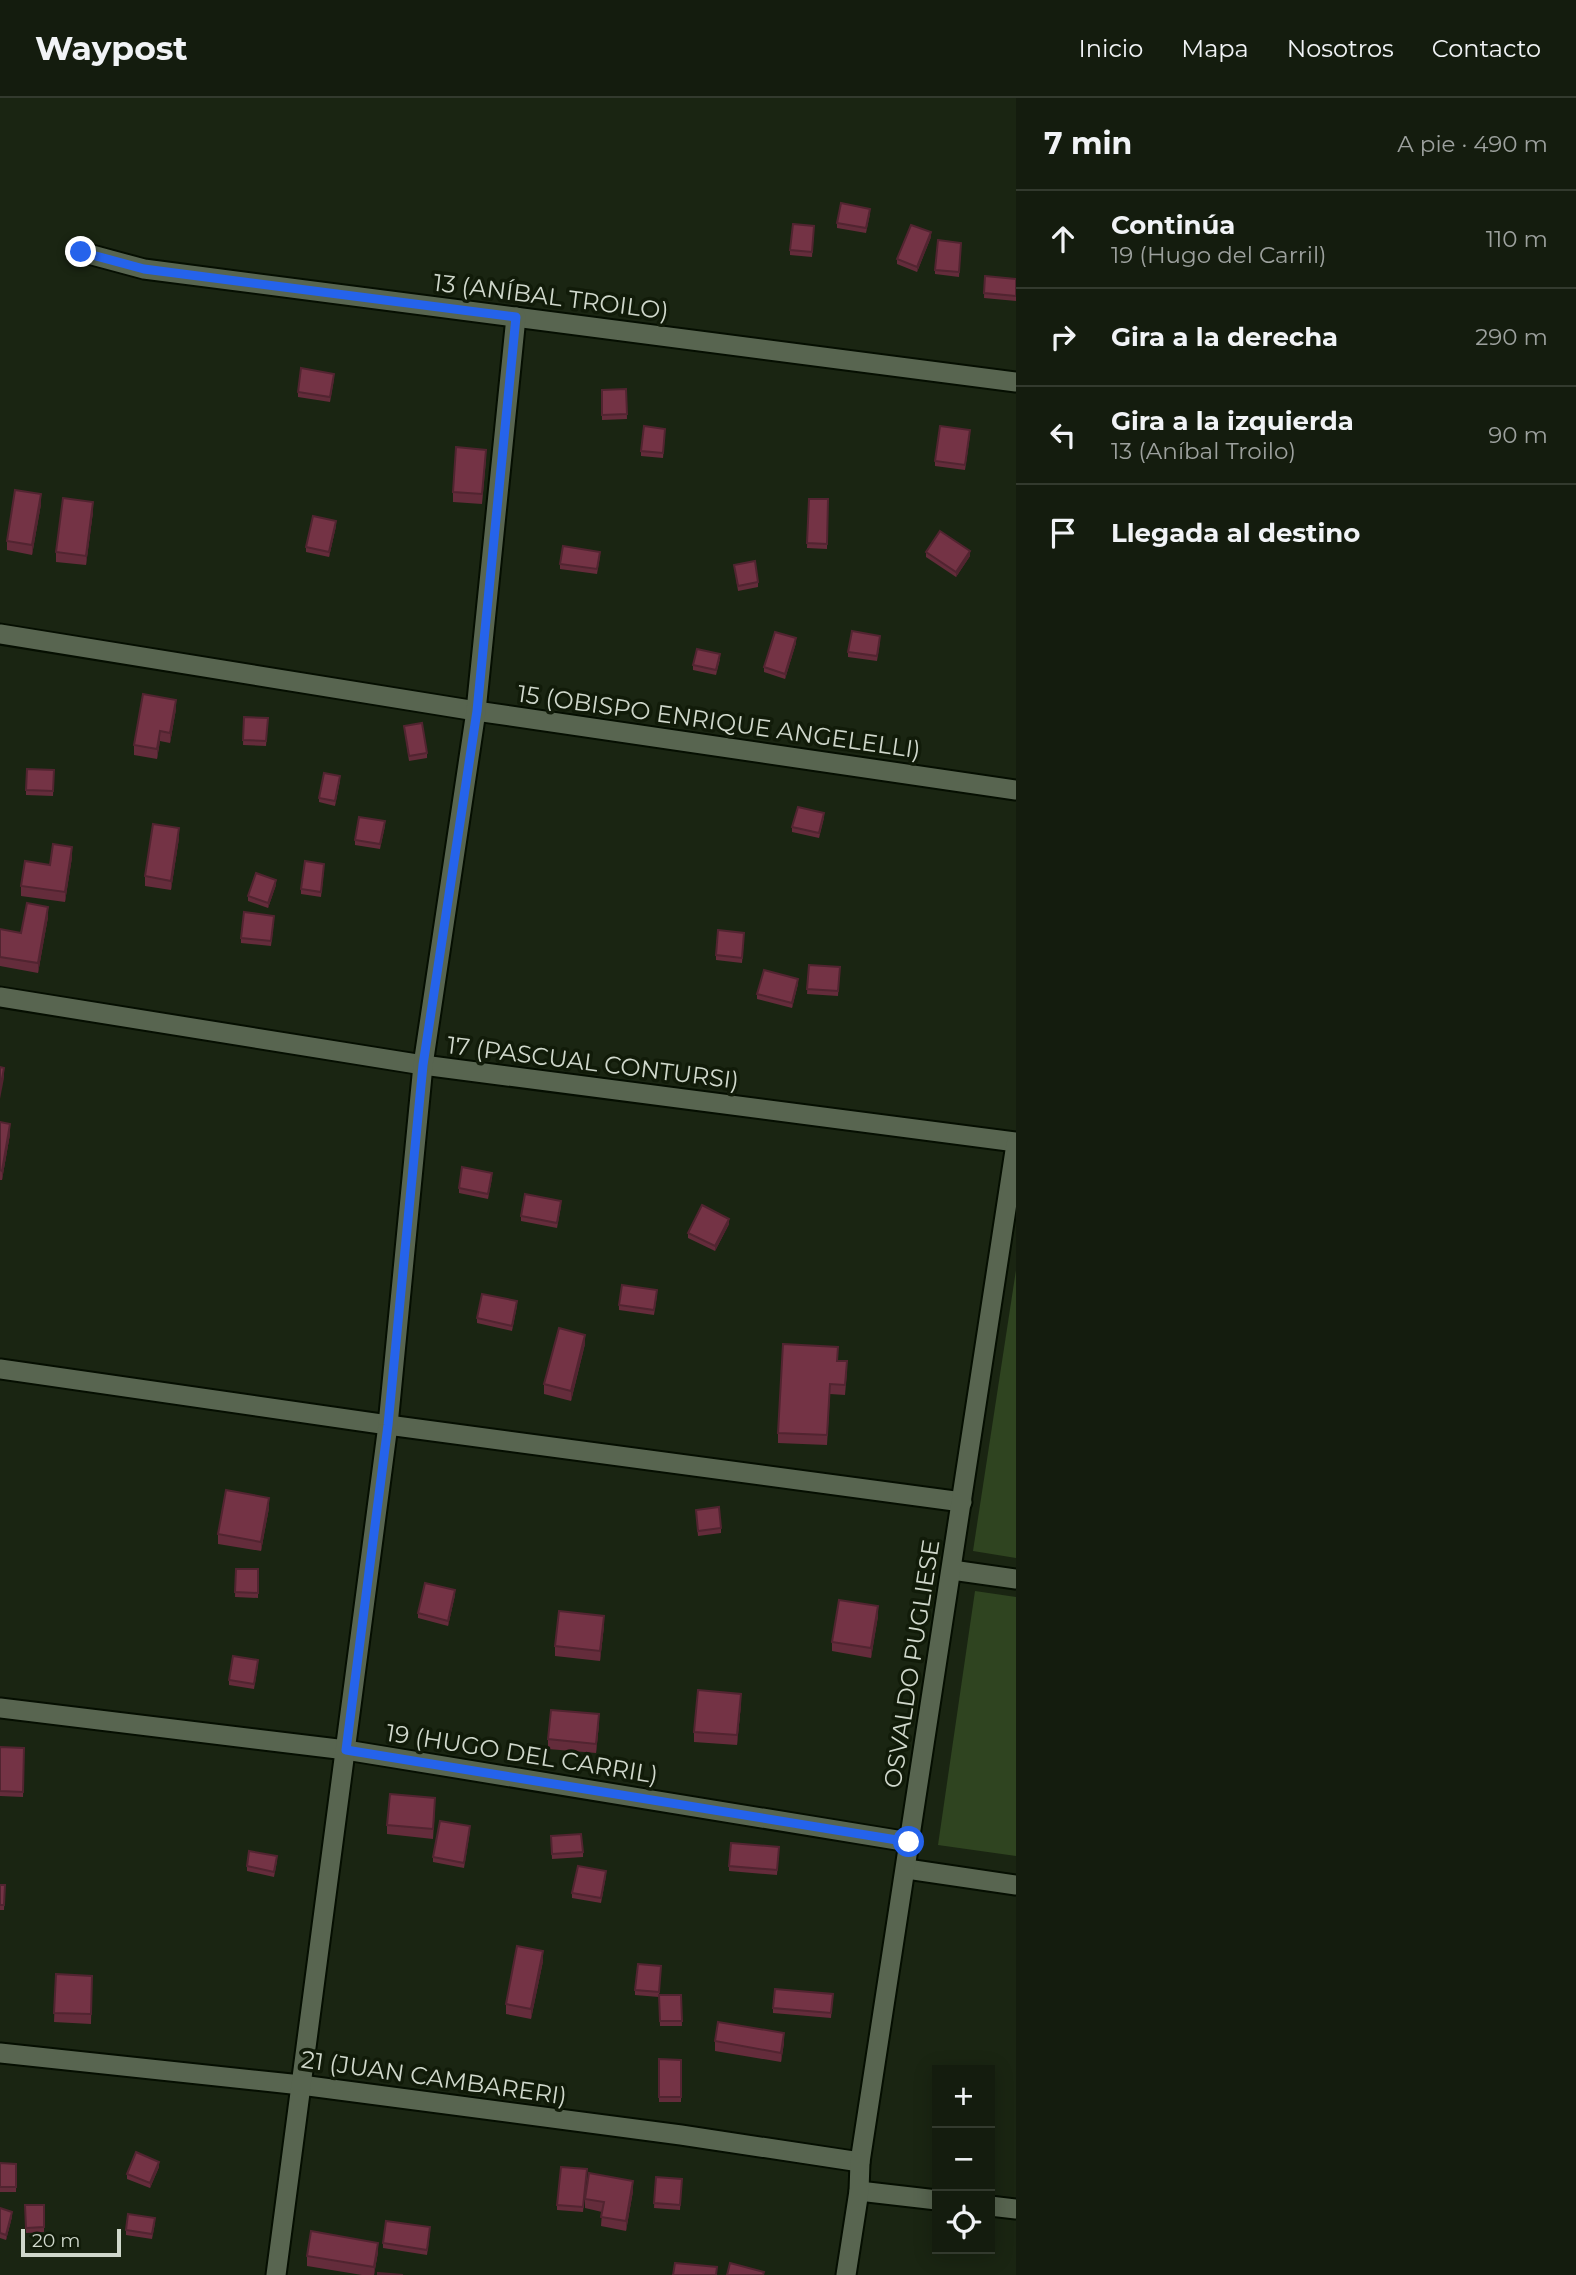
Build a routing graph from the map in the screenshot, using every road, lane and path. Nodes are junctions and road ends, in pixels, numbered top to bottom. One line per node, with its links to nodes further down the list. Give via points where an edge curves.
1 (81, 252): 2 (street, 13 (ANÍBAL TROILO), via 144,269)
2 (516, 317): 3 (street, 13 (ANÍBAL TROILO)); 5 (street)
3 (1016, 382)
4 (0, 634): 5 (street, 15 (OBISPO ENRIQUE ANGELELLI))
5 (477, 711): 6 (street, 15 (OBISPO ENRIQUE ANGELELLI)); 8 (street)
6 (1016, 790)
7 (0, 997): 8 (street, 17 (PASCUAL CONTURSI))
8 (423, 1065): 9 (street, 17 (PASCUAL CONTURSI)); 12 (street)
9 (1016, 1143): 10 (street, OSVALDO PUGLIESE)
10 (1014, 1173): 13 (street, OSVALDO PUGLIESE)
11 (0, 1368): 12 (street)
12 (388, 1425): 13 (street); 17 (street)
13 (962, 1502): 14 (street, OSVALDO PUGLIESE)
14 (952, 1570): 15 (street); 18 (street, OSVALDO PUGLIESE)
15 (1016, 1579)
16 (0, 1708): 17 (street, 19 (HUGO DEL CARRIL))
17 (346, 1750): 18 (street, 19 (HUGO DEL CARRIL)); 22 (street)
18 (909, 1842): 19 (street, OSVALDO PUGLIESE)
19 (907, 1869): 20 (street); 23 (street, OSVALDO PUGLIESE)
20 (1016, 1885)
21 (0, 2053): 22 (street, 21 (JUAN CAMBARERI))
22 (301, 2085): 23 (street, 21 (JUAN CAMBARERI)); 28 (street)
23 (860, 2162): 24 (street, OSVALDO PUGLIESE)
24 (859, 2191): 25 (street); 29 (street, OSVALDO PUGLIESE)
25 (932, 2199)
26 (995, 2207): 27 (street)
27 (1016, 2209)
28 (276, 2275)
29 (846, 2275)

